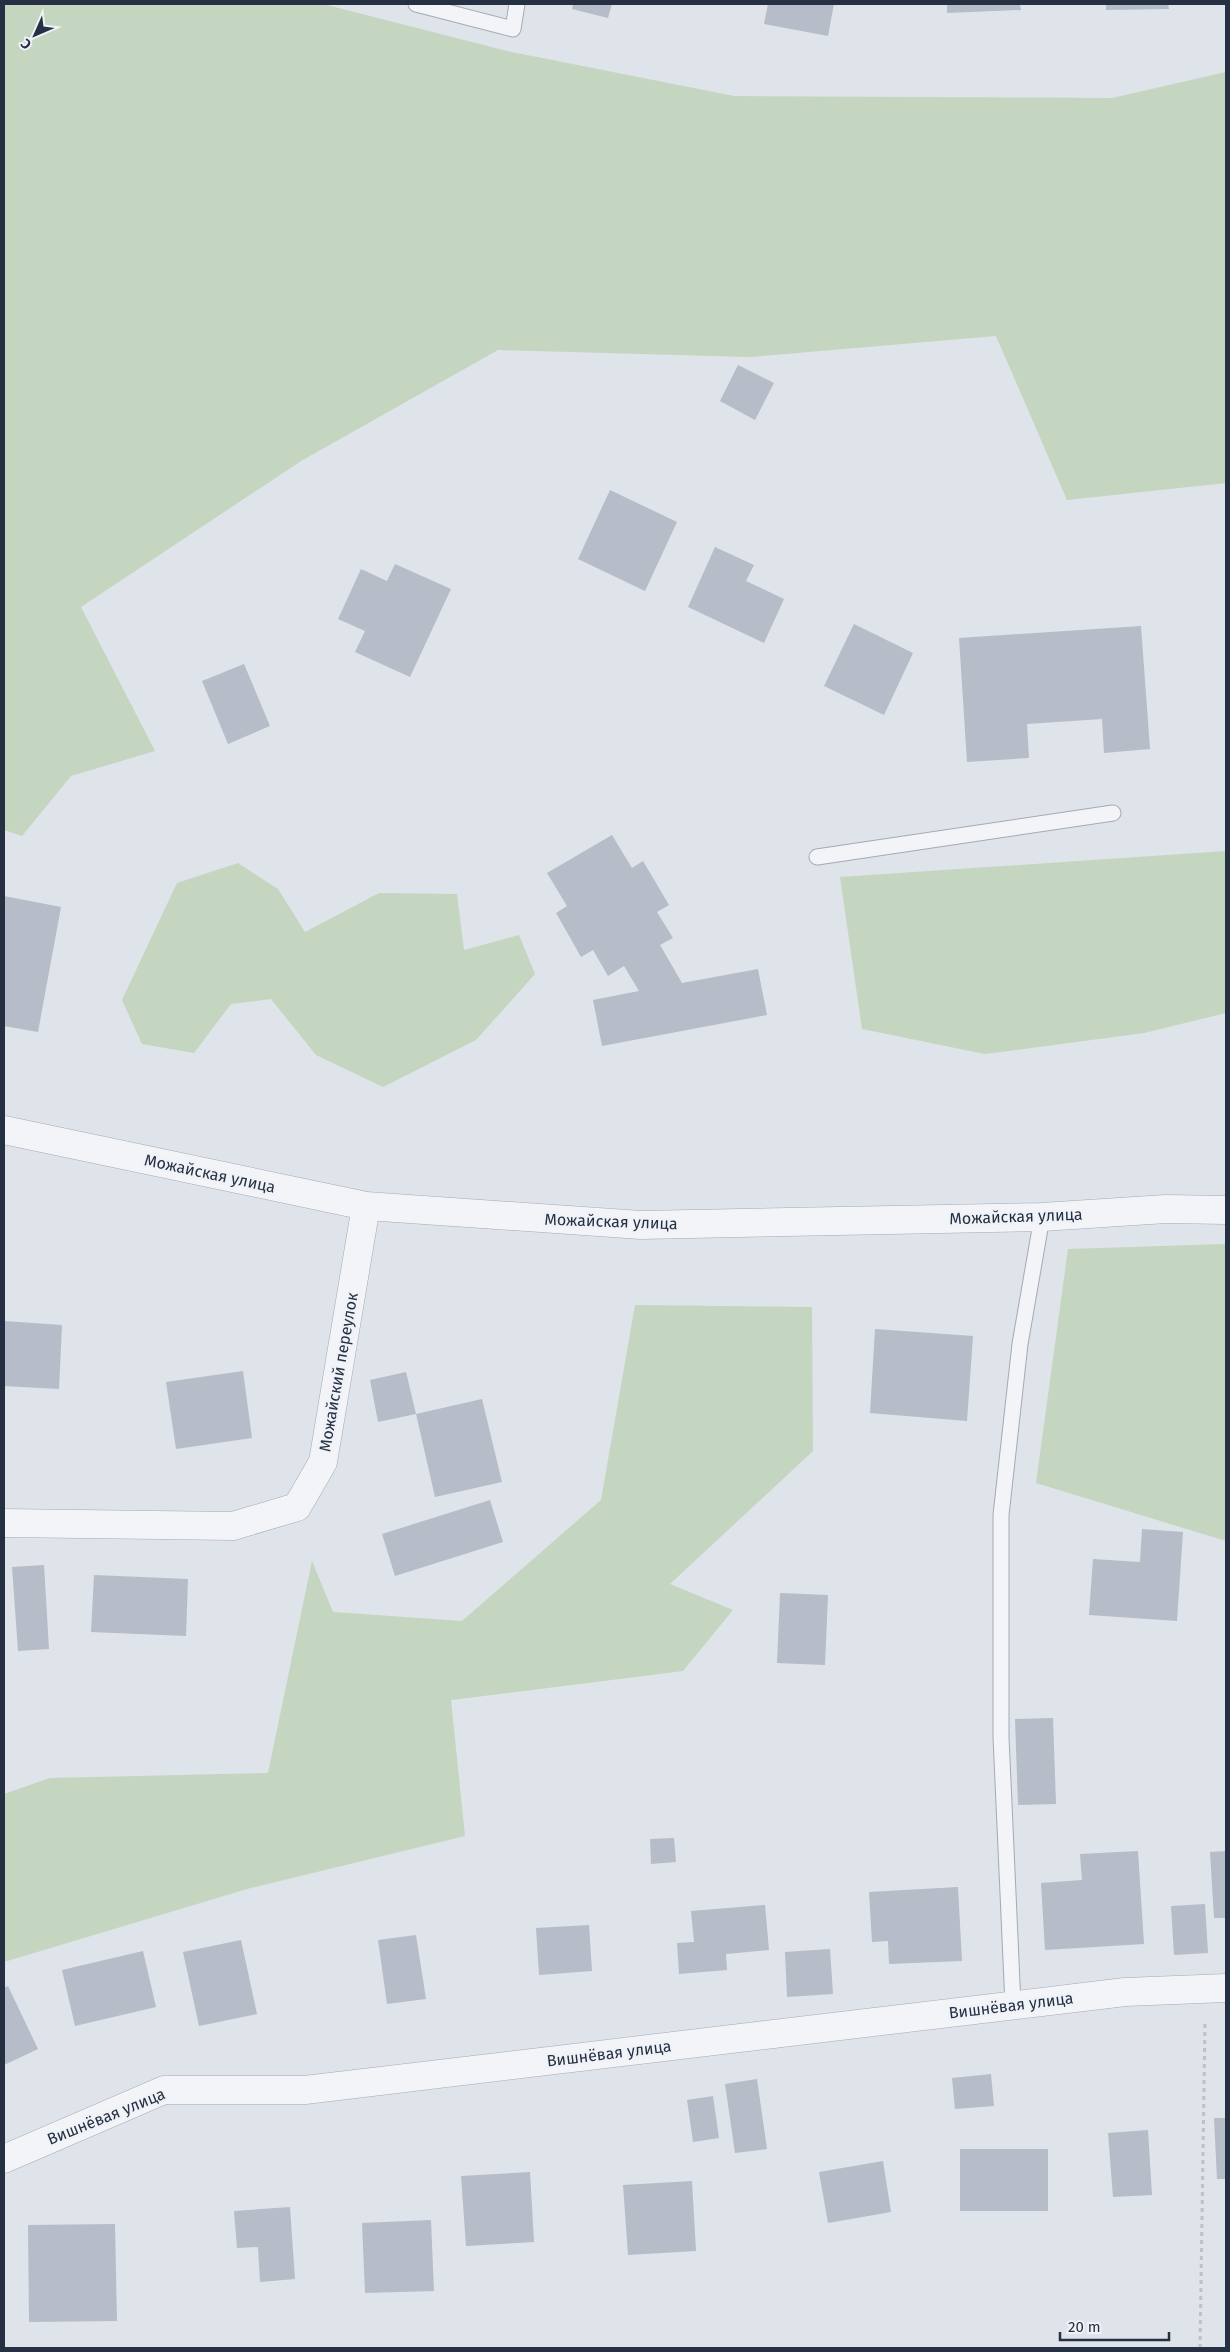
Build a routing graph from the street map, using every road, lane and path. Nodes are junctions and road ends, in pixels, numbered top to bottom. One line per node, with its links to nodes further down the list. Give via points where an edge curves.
1 (416, 4): 2 (lane, via 513,29)
2 (517, 4)
3 (1113, 813): 4 (lane)
4 (817, 857)
5 (4, 1130): 6 (street, Можайская улица)
6 (366, 1206): 8 (street, Можайская улица, via 641,1225); 9 (street, Можайский переулок, via 323,1462 297,1507 233,1526)
7 (1226, 1210): 8 (street, Можайская улица, via 1166,1209)
8 (1042, 1217): 11 (lane, via 1020,1344 1002,1515 1001,1737)
9 (4, 1523)
10 (1216, 1988): 11 (street, Вишнёвая улица, via 1125,1992); 13 (path)
11 (1013, 2005): 12 (street, Вишнёвая улица, via 305,2090 164,2090)
12 (4, 2159)
13 (1200, 2348)

